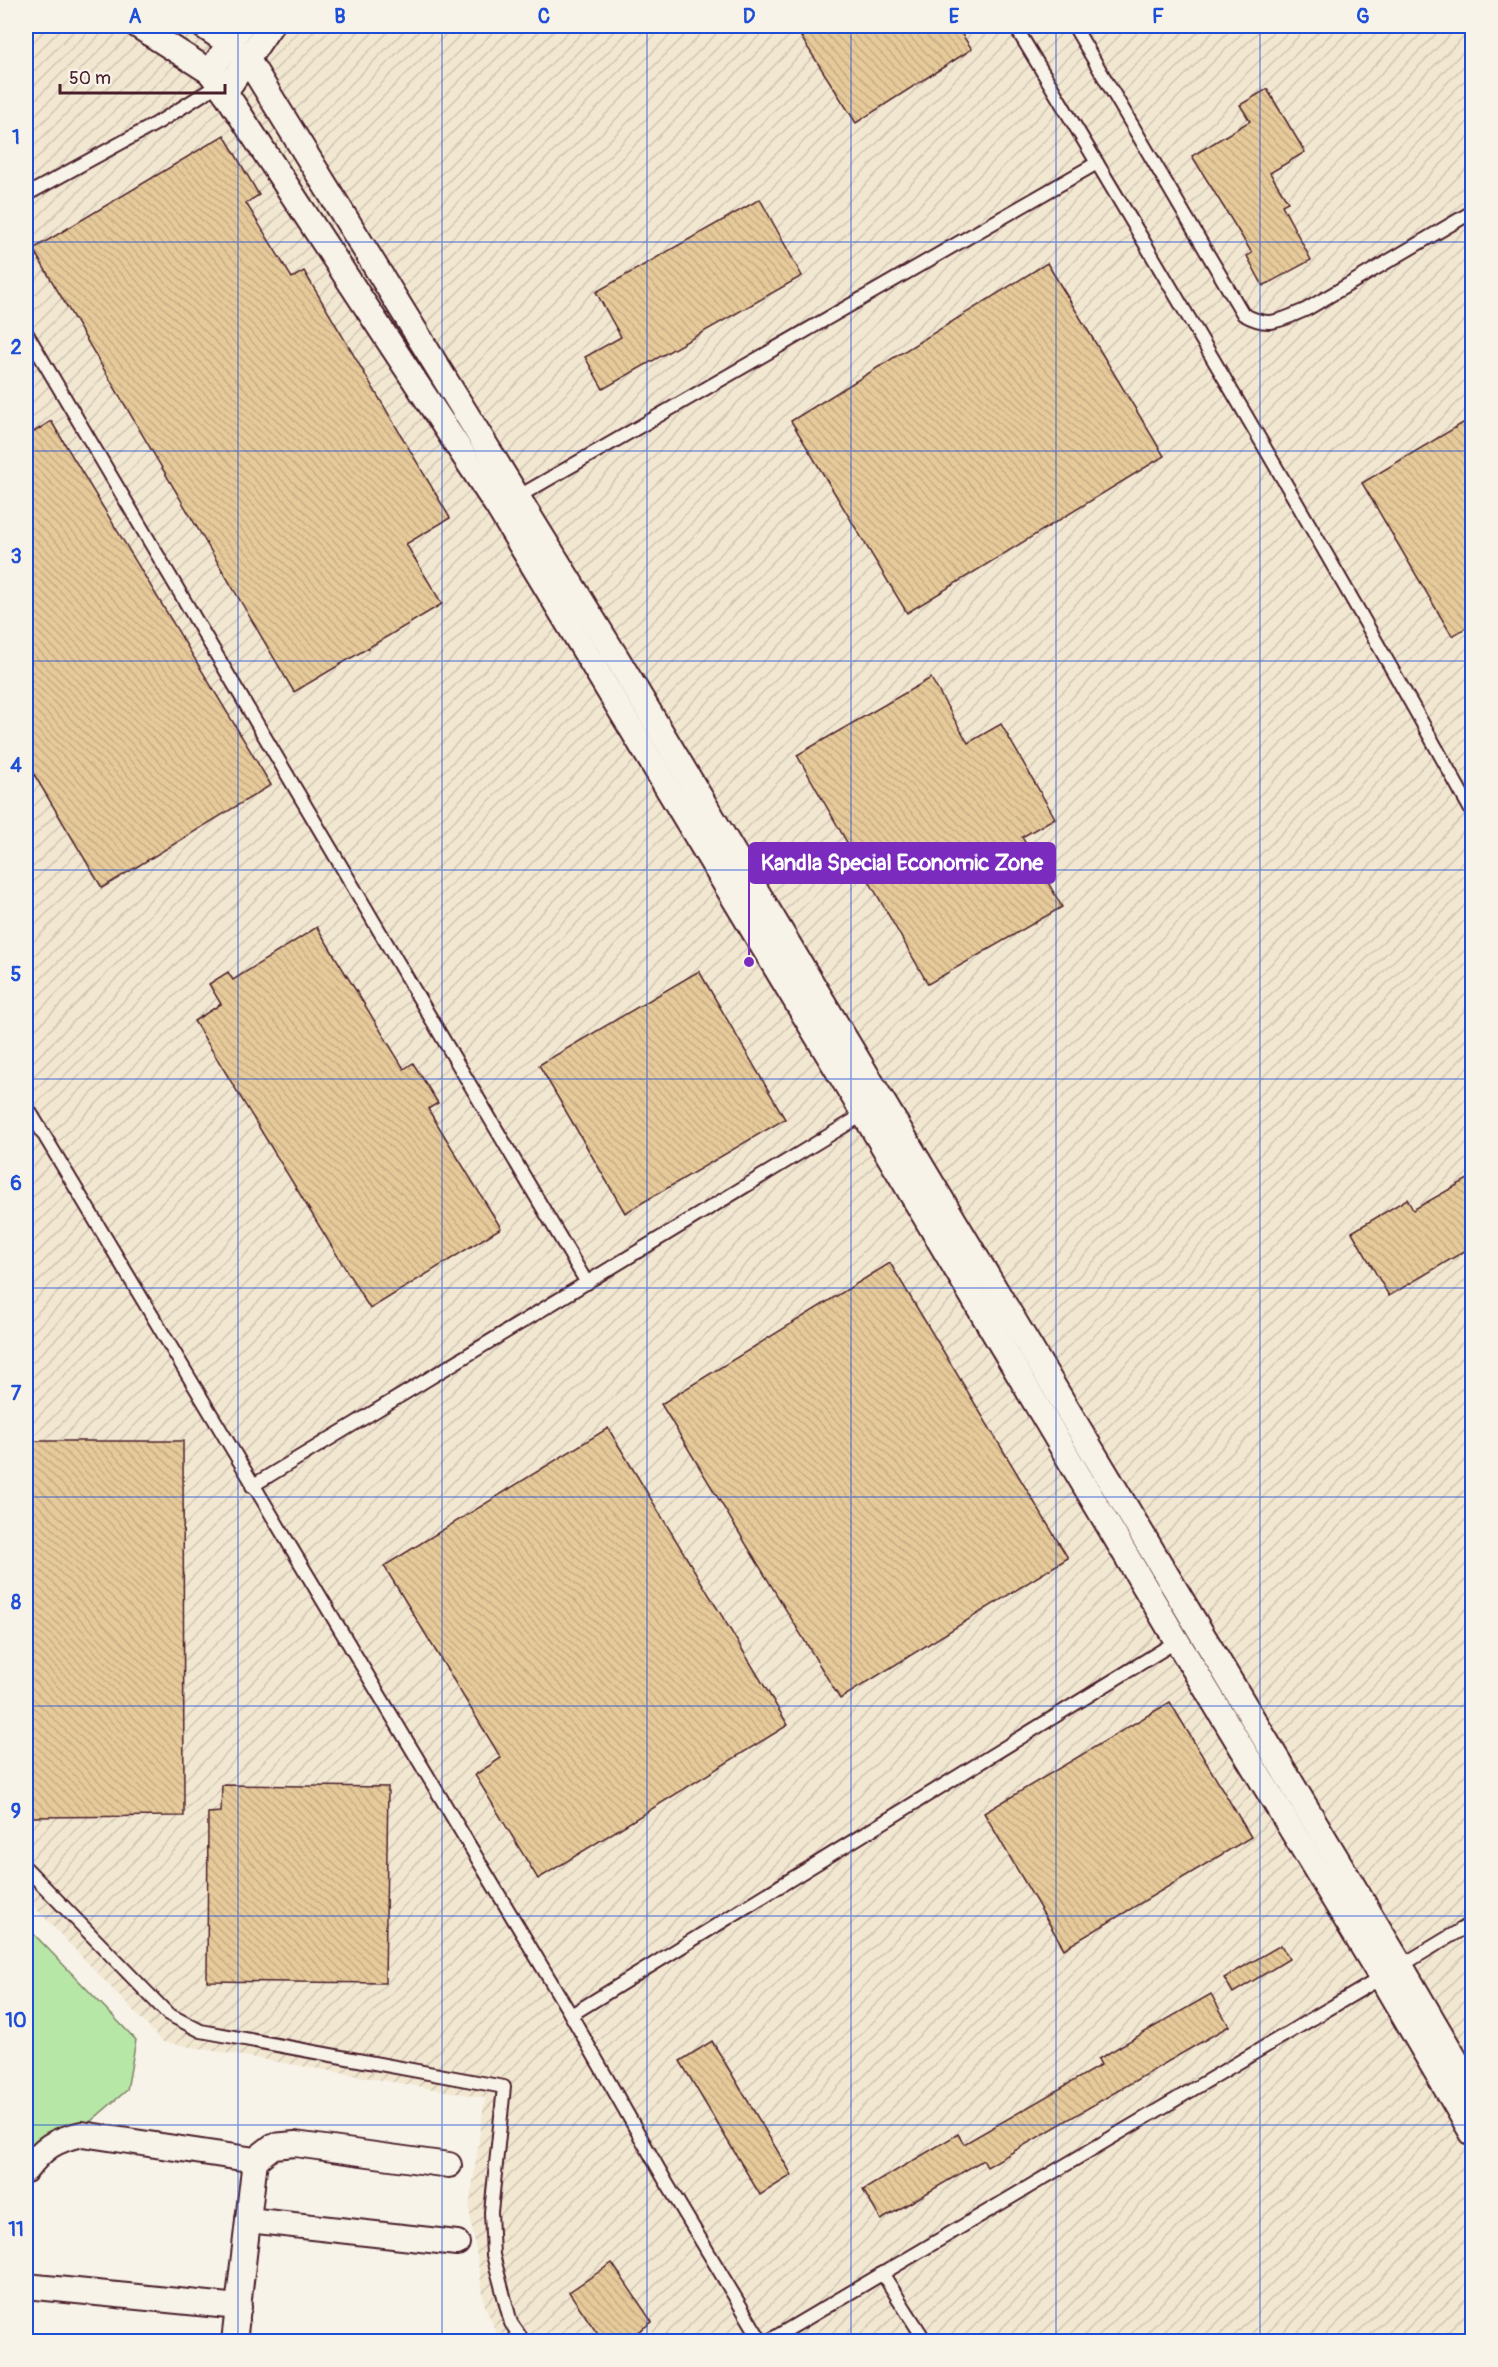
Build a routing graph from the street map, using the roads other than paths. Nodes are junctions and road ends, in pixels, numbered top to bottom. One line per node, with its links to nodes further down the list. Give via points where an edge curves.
1 (138, 26): 8 (street)
2 (203, 26): 6 (street)
3 (270, 26): 7 (street)
4 (1015, 26): 9 (lane)
5 (1074, 26): 11 (lane, via 1243,314 1257,322 1278,322 1307,309)
6 (235, 34): 7 (street); 8 (street)
7 (248, 60): 8 (street); 13 (street)
8 (218, 82): 10 (lane, via 159,122); 13 (street)
9 (1097, 163): 13 (lane); 14 (lane)
10 (26, 195)
11 (1473, 212)
12 (26, 332): 17 (lane)
13 (508, 502): 16 (street); 22 (street)
14 (1473, 812)
15 (26, 1105): 18 (lane)
16 (864, 1114): 17 (lane); 19 (street)
17 (587, 1283): 18 (lane)
18 (252, 1486): 23 (lane)
19 (1177, 1641): 22 (street); 23 (lane)
20 (26, 1868): 35 (lane, via 168,2014 201,2031 504,2086 491,2212 493,2255 511,2323)
21 (1473, 1923): 22 (lane)
22 (1391, 1971): 24 (street); 25 (street); 31 (lane)
23 (571, 2015): 36 (lane)
24 (1473, 2088)
25 (1473, 2133)
26 (255, 2160): 27 (street, via 273,2146 295,2144); 28 (street, via 82,2134 60,2139 40,2153); 29 (street)
27 (448, 2165)
28 (26, 2170)
29 (248, 2220): 30 (street); 33 (street)
30 (457, 2244)
31 (882, 2273): 37 (lane); 38 (lane)
32 (26, 2286): 33 (street)
33 (239, 2307): 34 (street)
34 (234, 2342)
35 (524, 2342)
36 (762, 2342)
37 (767, 2342)
38 (926, 2342)

